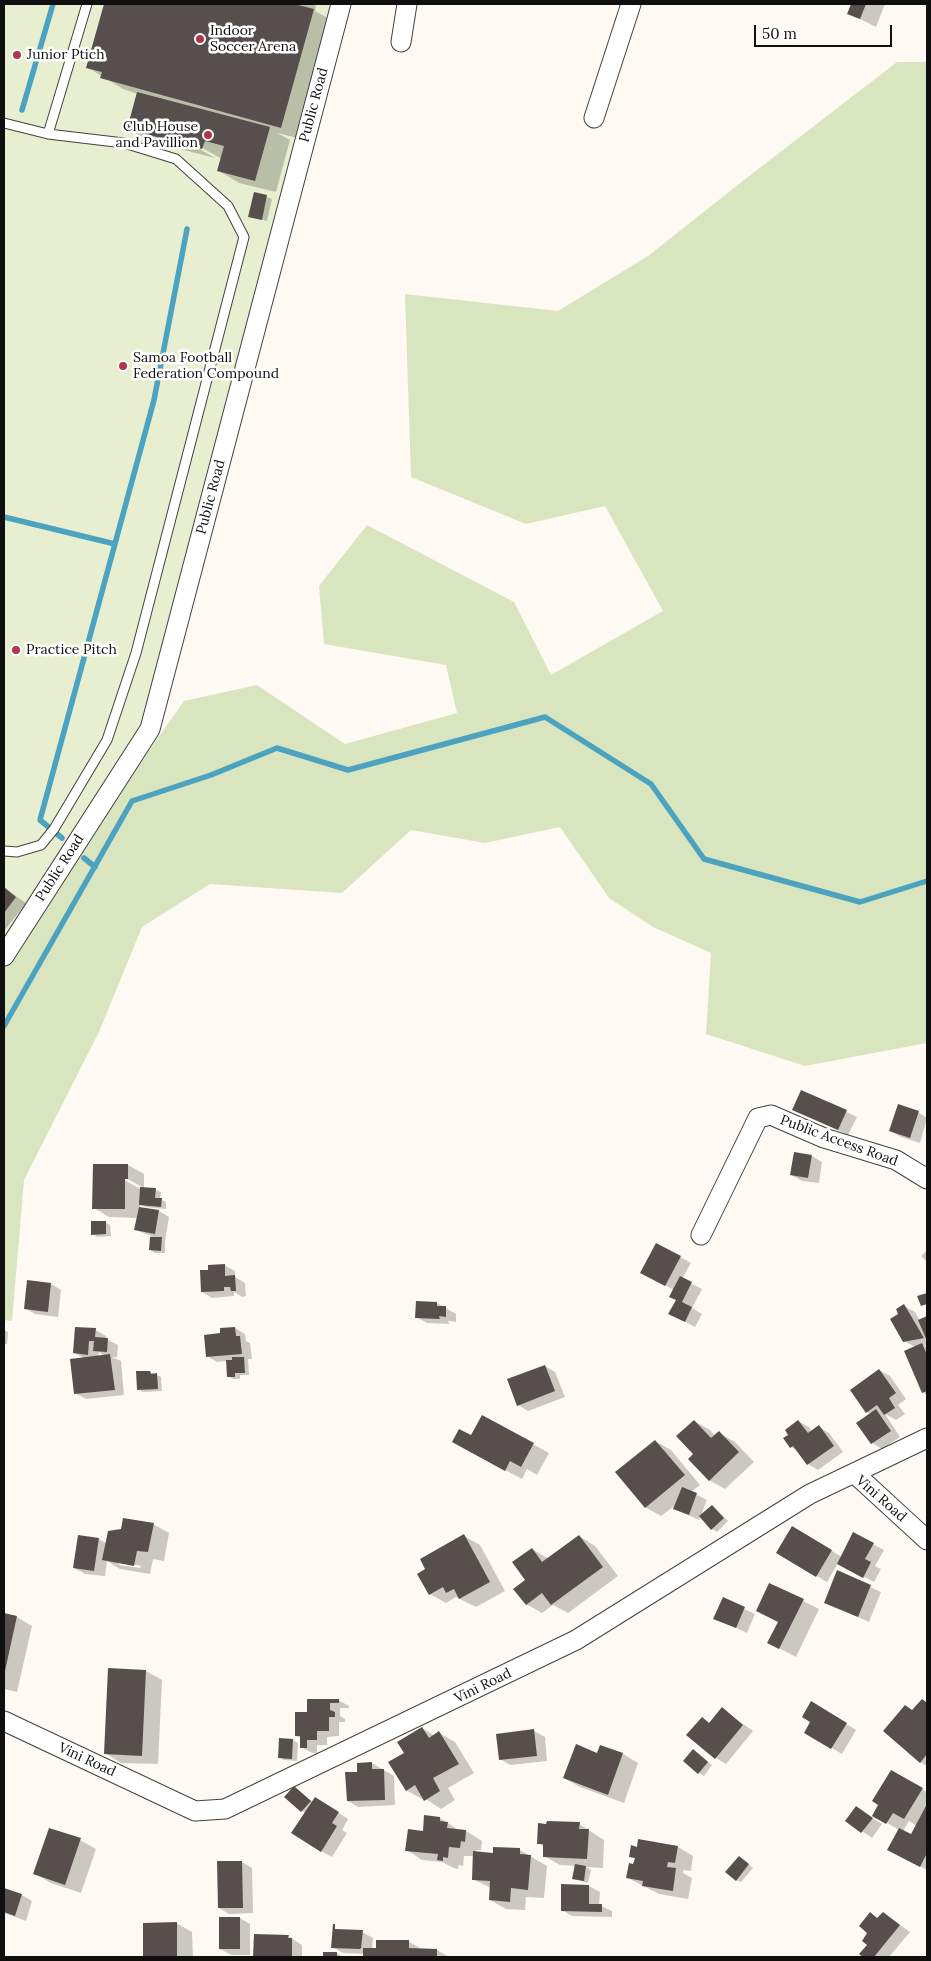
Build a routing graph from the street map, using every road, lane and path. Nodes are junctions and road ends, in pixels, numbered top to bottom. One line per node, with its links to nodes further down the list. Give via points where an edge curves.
1 (87, 4): 8 (lane)
2 (341, 4): 10 (street, Public Road, via 150,729)
3 (407, 4): 5 (street)
4 (631, 4): 6 (street)
5 (401, 42)
6 (594, 118)
7 (4, 123): 8 (lane)
8 (48, 134): 9 (lane, via 124,143 176,159 228,206 244,237 136,653 106,740 54,829 41,845 17,852)
9 (4, 851)
10 (4, 956)
11 (927, 1179): 12 (street, Public Access Road, via 896,1160 824,1138 771,1115 758,1118)
12 (701, 1235)
13 (927, 1438): 14 (street)
14 (854, 1473): 15 (street, Vini Road); 16 (street, Vini Road, via 810,1494 576,1640 225,1809 195,1811)
15 (927, 1540)
16 (4, 1721)

